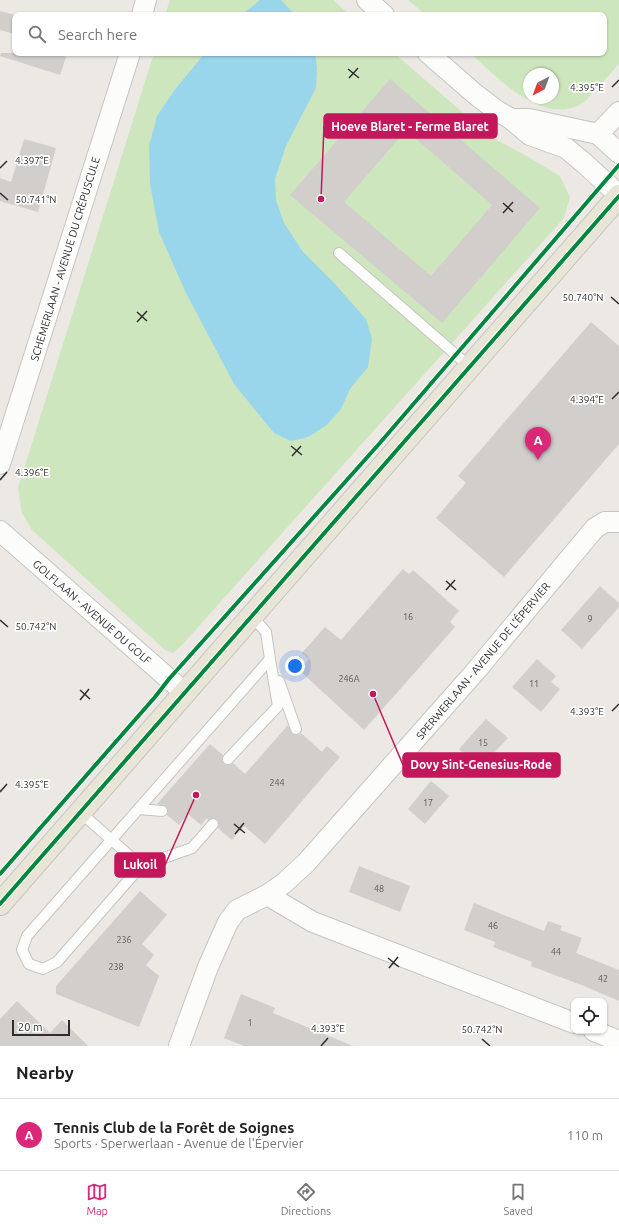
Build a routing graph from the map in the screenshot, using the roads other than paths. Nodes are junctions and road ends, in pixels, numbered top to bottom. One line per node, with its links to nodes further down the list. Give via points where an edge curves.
1 (146, 0): 3 (street)
2 (367, 0): 4 (street)
3 (143, 12)
4 (381, 12)
5 (129, 56): 14 (street, SCHEMERLAAN - AVENUE DU CRÉPUSCULE)
6 (431, 56): 8 (street, via 475,94)
7 (619, 112): 9 (street)
8 (511, 119): 9 (street, via 529,119); 11 (street, via 530,135 566,148)
9 (598, 134): 10 (street)
10 (619, 153)
11 (619, 196): 13 (main road)
12 (339, 253): 13 (lane)
13 (470, 367): 17 (main road)
14 (0, 464)
15 (619, 522): 28 (street, SPERWERLAAN - AVENUE DE L'ÉPERVIER, via 605,522 595,528 474,674 306,863)
16 (0, 531): 19 (street, GOLFLAAN - AVENUE DU GOLF)
17 (252, 616): 18 (lane, via 266,632); 19 (main road)
18 (270, 659): 20 (lane); 21 (lane, via 278,706); 22 (lane)
19 (185, 693): 24 (main road)
20 (296, 729)
21 (228, 759)
22 (139, 809): 23 (lane); 26 (lane)
23 (162, 811)
24 (80, 812): 26 (lane); 29 (main road)
25 (213, 824): 27 (lane, via 192,848)
26 (111, 840): 27 (lane); 27 (lane, via 27,936 22,950 29,964 43,969 57,962)
27 (141, 866)
28 (267, 896): 30 (street, via 313,922); 33 (street, SPERWERLAAN - AVENUE DE L'ÉPERVIER, via 237,910 228,922)
29 (0, 904)
30 (571, 1022)
31 (602, 1034): 32 (street)
32 (619, 1041)
33 (178, 1046)

